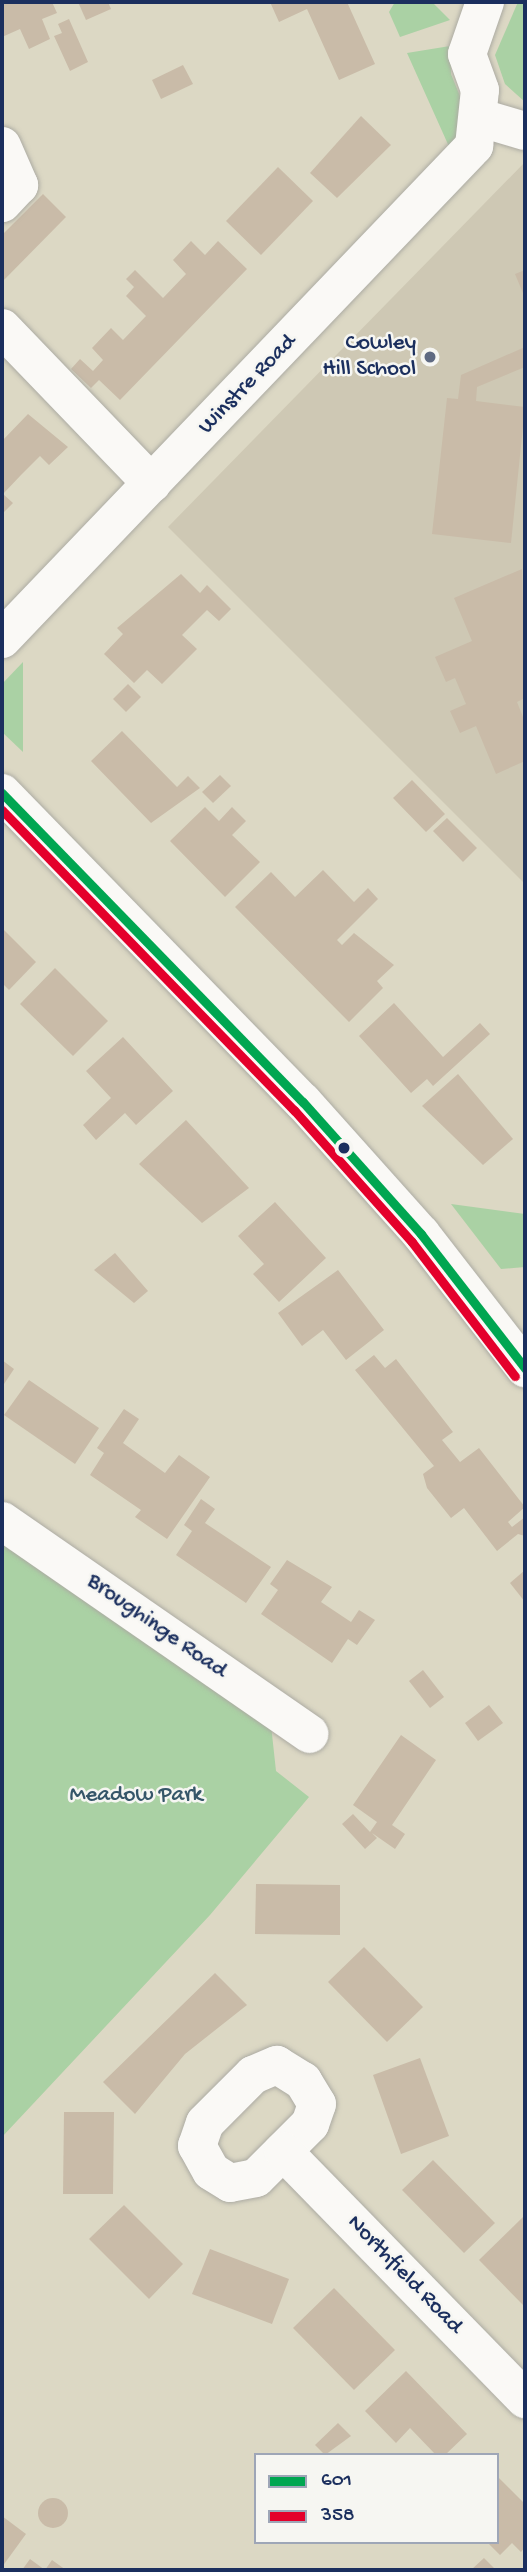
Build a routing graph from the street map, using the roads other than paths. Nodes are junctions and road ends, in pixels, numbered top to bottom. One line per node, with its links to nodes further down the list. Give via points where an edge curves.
1 (485, 2): 2 (street, Winstre Road, via 467,54 480,90)
2 (481, 118): 3 (street); 7 (street, Winstre Road, via 474,146 454,169)
3 (525, 131)
4 (2, 146): 5 (street, via 19,185)
5 (2, 203)
6 (2, 328): 7 (street)
7 (152, 484): 8 (street, Winstre Road)
8 (2, 639)
9 (2, 793): 10 (street, via 303,1102)
10 (513, 1329): 11 (street)
11 (525, 1368)
12 (2, 1521): 13 (street, Broughinge Road)
13 (310, 1734)
14 (282, 2151): 15 (street, Northfield Road)
15 (525, 2399)

